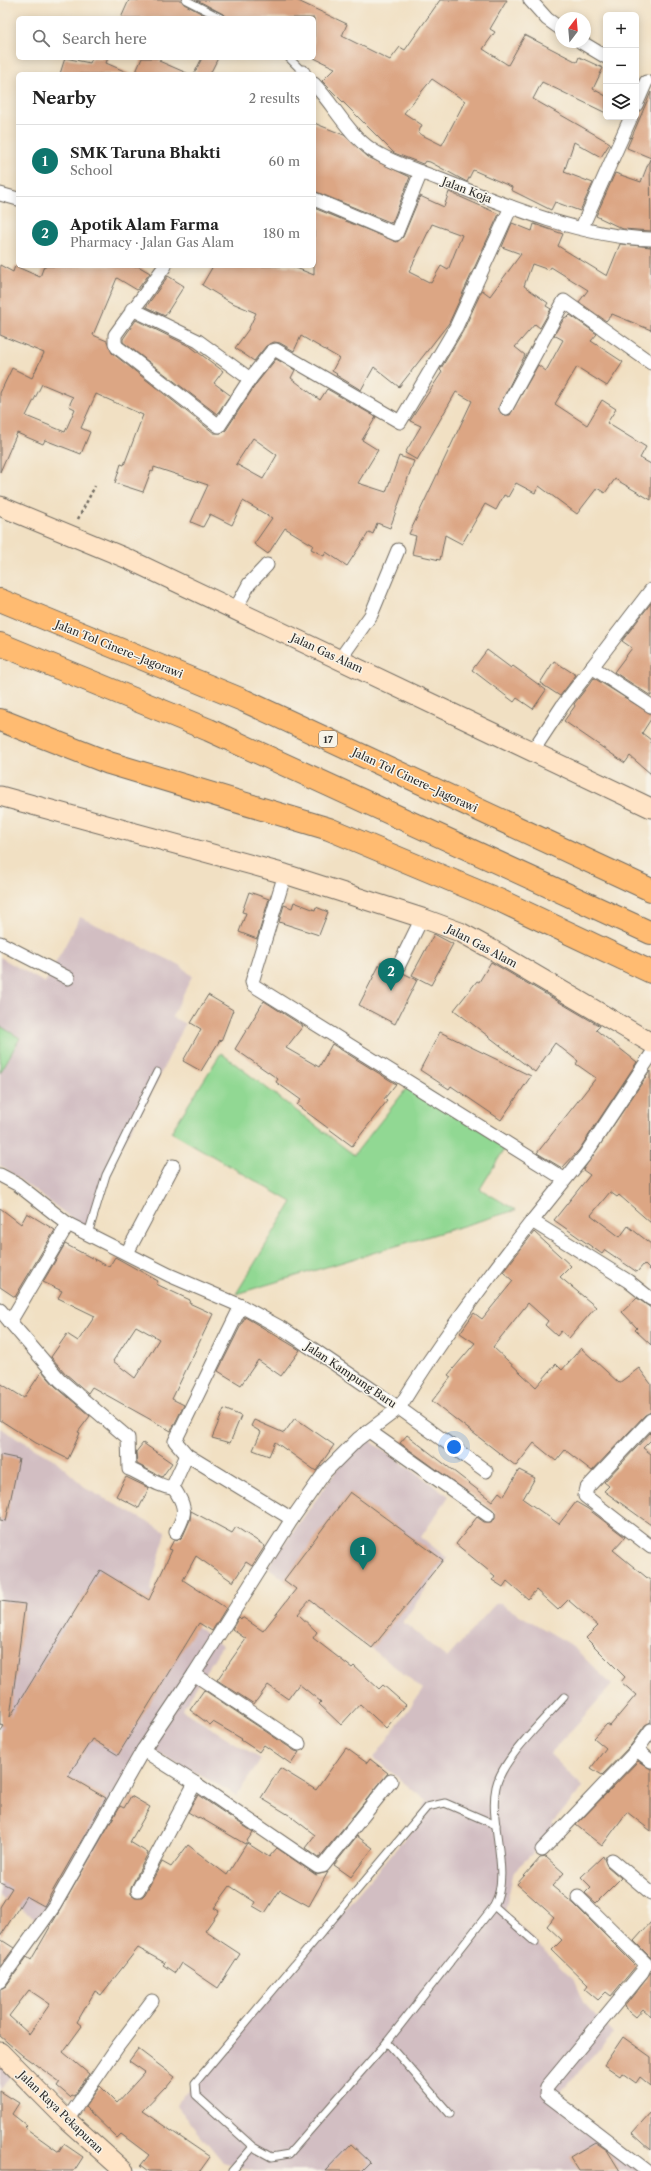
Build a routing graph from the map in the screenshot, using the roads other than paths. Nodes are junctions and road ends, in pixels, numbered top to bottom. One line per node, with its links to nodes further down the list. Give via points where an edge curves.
1 (186, 0): 3 (lane)
2 (530, 0): 4 (street, via 546,19)
3 (217, 16)
4 (555, 25)
5 (591, 48): 6 (street)
6 (603, 55)
7 (291, 60): 8 (lane)
8 (303, 72)
9 (644, 81): 11 (street)
10 (316, 86): 13 (street, Jalan Koja, via 356,136 372,150)
11 (639, 96)
12 (630, 120): 18 (street)
13 (421, 172): 16 (street, via 396,234); 17 (street, Jalan Koja)
14 (0, 194): 15 (street)
15 (16, 198)
16 (316, 200)
17 (511, 207): 18 (street, Jalan Koja); 23 (street, via 456,327 400,422 276,350 272,351)
18 (582, 227): 19 (street, Jalan Koja, via 623,238)
19 (651, 239)
20 (163, 268): 21 (street)
21 (132, 309): 23 (street, via 198,341); 23 (street, via 115,335 115,343 219,426)
22 (651, 363): 24 (street, via 564,301)
23 (250, 379)
24 (506, 408)
25 (0, 506): 30 (main road, Jalan Gas Alam, via 128,559)
26 (398, 550): 32 (street, via 371,615)
27 (266, 565): 30 (street, via 249,584)
28 (651, 590): 33 (street)
29 (0, 600): 40 (highway, Jalan Tol Cinere–Jagorawi / 17, via 245,701)
30 (235, 610): 32 (main road, Jalan Gas Alam)
31 (0, 644): 42 (highway, via 210,730)
32 (340, 659): 36 (main road, Jalan Gas Alam)
33 (592, 667): 34 (street); 36 (street, via 563,704)
34 (651, 706)
35 (0, 720): 45 (highway, via 109,763 329,829 494,898)
36 (532, 752): 38 (main road, Jalan Gas Alam)
37 (0, 796): 39 (main road, Jalan Gas Alam)
38 (651, 808)
39 (285, 874): 41 (main road, Jalan Gas Alam); 52 (street, via 253,985)
40 (651, 890)
41 (422, 918): 44 (street); 47 (main road, Jalan Gas Alam, via 460,932)
42 (651, 933)
43 (0, 943): 46 (street)
44 (398, 967)
45 (651, 972)
46 (68, 978)
47 (651, 1043)
48 (651, 1055): 52 (street, Jalan Kampung Baru, via 585,1155)
49 (157, 1072): 55 (lane, via 106,1175)
50 (173, 1166): 56 (street)
51 (0, 1175): 54 (street, Jalan Kampung Baru, via 17,1184)
52 (564, 1179): 53 (street, Jalan Kampung Baru)
53 (532, 1221): 57 (street, via 628,1281); 61 (street, Jalan Kampung Baru, via 464,1308)
54 (68, 1224): 55 (street, Jalan Kampung Baru); 60 (street)
55 (88, 1234): 56 (street, Jalan Kampung Baru)
56 (127, 1253): 58 (street, Jalan Kampung Baru, via 169,1275)
57 (651, 1299)
58 (241, 1306): 61 (street, Jalan Kampung Baru, via 285,1330); 64 (street, via 175,1441)
59 (0, 1310): 60 (street)
60 (10, 1322): 66 (street, via 60,1380 128,1438 130,1469 161,1487)
61 (399, 1408): 63 (street); 65 (street)
62 (651, 1420): 70 (street, via 587,1488 584,1496)
63 (369, 1431): 67 (street); 68 (street, via 358,1438 325,1472)
64 (187, 1455): 66 (street); 68 (street)
65 (486, 1471)
66 (172, 1488): 69 (street, via 184,1503 182,1521)
67 (488, 1515)
68 (292, 1519): 71 (street)
69 (176, 1532)
70 (651, 1547)
71 (194, 1674): 74 (street); 75 (street)
72 (564, 1697): 80 (lane, via 508,1762 500,1776 494,1802)
73 (651, 1730): 76 (street)
74 (299, 1744)
75 (143, 1750): 79 (street); 88 (street, via 54,1906)
76 (637, 1750): 77 (street); 81 (street)
77 (651, 1761)
78 (391, 1781): 79 (street, via 323,1866 318,1867)
79 (195, 1783): 83 (street)
80 (496, 1825): 86 (lane, via 500,1883); 94 (lane, via 445,1803 427,1807 195,2083 196,2095)
81 (542, 1850)
82 (612, 1860): 84 (street)
83 (138, 1890)
84 (651, 1893)
85 (578, 1897): 97 (street, via 646,1964 547,2086 546,2094)
86 (494, 1906): 87 (lane); 90 (lane)
87 (535, 1942)
88 (0, 1981)
89 (152, 2001): 93 (street)
90 (387, 2042): 92 (lane); 94 (lane, via 289,2154 271,2157)
91 (0, 2052): 93 (main road, Jalan Raya Pekapuran)
92 (450, 2114)
93 (67, 2120): 95 (main road, Jalan Raya Pekapuran)
94 (253, 2148): 96 (lane)
95 (124, 2171)
96 (232, 2171)
97 (647, 2171)

